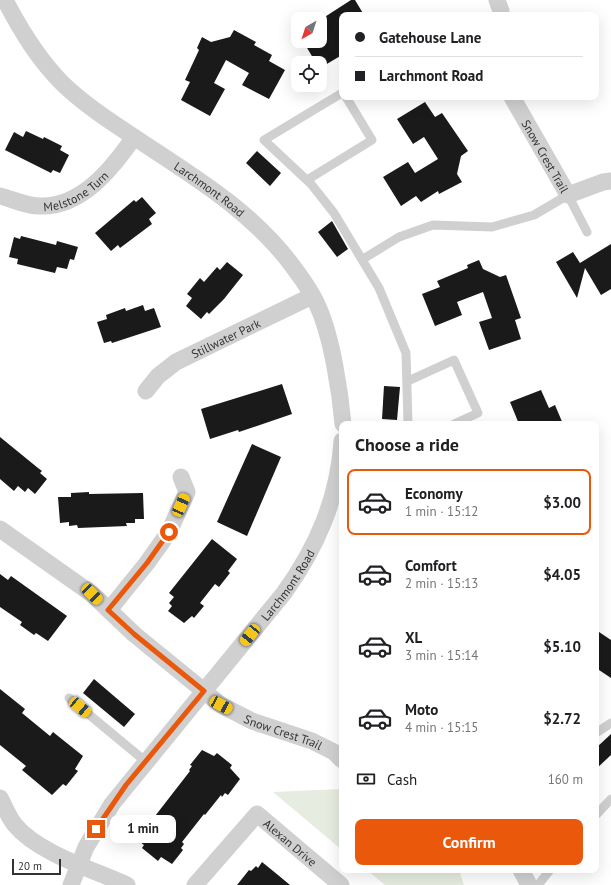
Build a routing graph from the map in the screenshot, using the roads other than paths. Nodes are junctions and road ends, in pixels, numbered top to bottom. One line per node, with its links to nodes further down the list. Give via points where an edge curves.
1 (4, 0): 2 (street); 6 (street, Larchmont Road, via 40,59 64,84)
2 (0, 2)
3 (339, 96): 7 (lane, via 264,140)
4 (348, 100): 7 (lane, via 372,140)
5 (514, 100): 9 (street, Snow Crest Trail)
6 (134, 137): 10 (street, Melstone Turn, via 117,162 99,180 63,203 38,206); 13 (street, Larchmont Road, via 201,182 258,226 283,252)
7 (307, 180): 12 (lane, via 334,213)
8 (611, 181): 9 (street, Snow Crest Trail)
9 (568, 195): 11 (lane); 12 (lane, via 534,215 492,227 433,225 399,237)
10 (0, 196)
11 (588, 232)
12 (363, 259): 14 (lane, via 379,288 406,353)
13 (312, 296): 15 (street, Stillwater Park, via 176,362 158,376); 16 (street, Larchmont Road, via 319,308 326,331)
14 (408, 381): 17 (lane); 18 (lane, via 454,360 478,413)
15 (146, 391)
16 (343, 421)
17 (408, 421)
18 (461, 421)
19 (339, 466): 23 (street, Larchmont Road, via 326,520 304,566)
20 (181, 477): 22 (street, via 187,492 169,532)
21 (0, 529): 22 (street, Snow Crest Trail, via 92,594)
22 (108, 610): 23 (street, Snow Crest Trail)
23 (204, 691): 27 (street, Snow Crest Trail, via 221,705 252,721 312,741); 28 (street, Larchmont Road)
24 (70, 698): 28 (lane)
25 (611, 723): 26 (lane)
26 (599, 731)
27 (339, 757)
28 (145, 761): 33 (street, Larchmont Road, via 112,804 91,837)
29 (0, 798): 32 (street)
30 (611, 799): 31 (lane)
31 (599, 812)
32 (5, 818): 33 (street, via 30,838)
33 (78, 864): 36 (street, Larchmont Road); 37 (street)
34 (523, 873): 40 (street)
35 (548, 873): 41 (lane)
36 (71, 885)
37 (127, 885)
38 (195, 885): 39 (street, Alexan Drive, via 257,814)
39 (342, 885)
40 (529, 885)
41 (538, 885)

